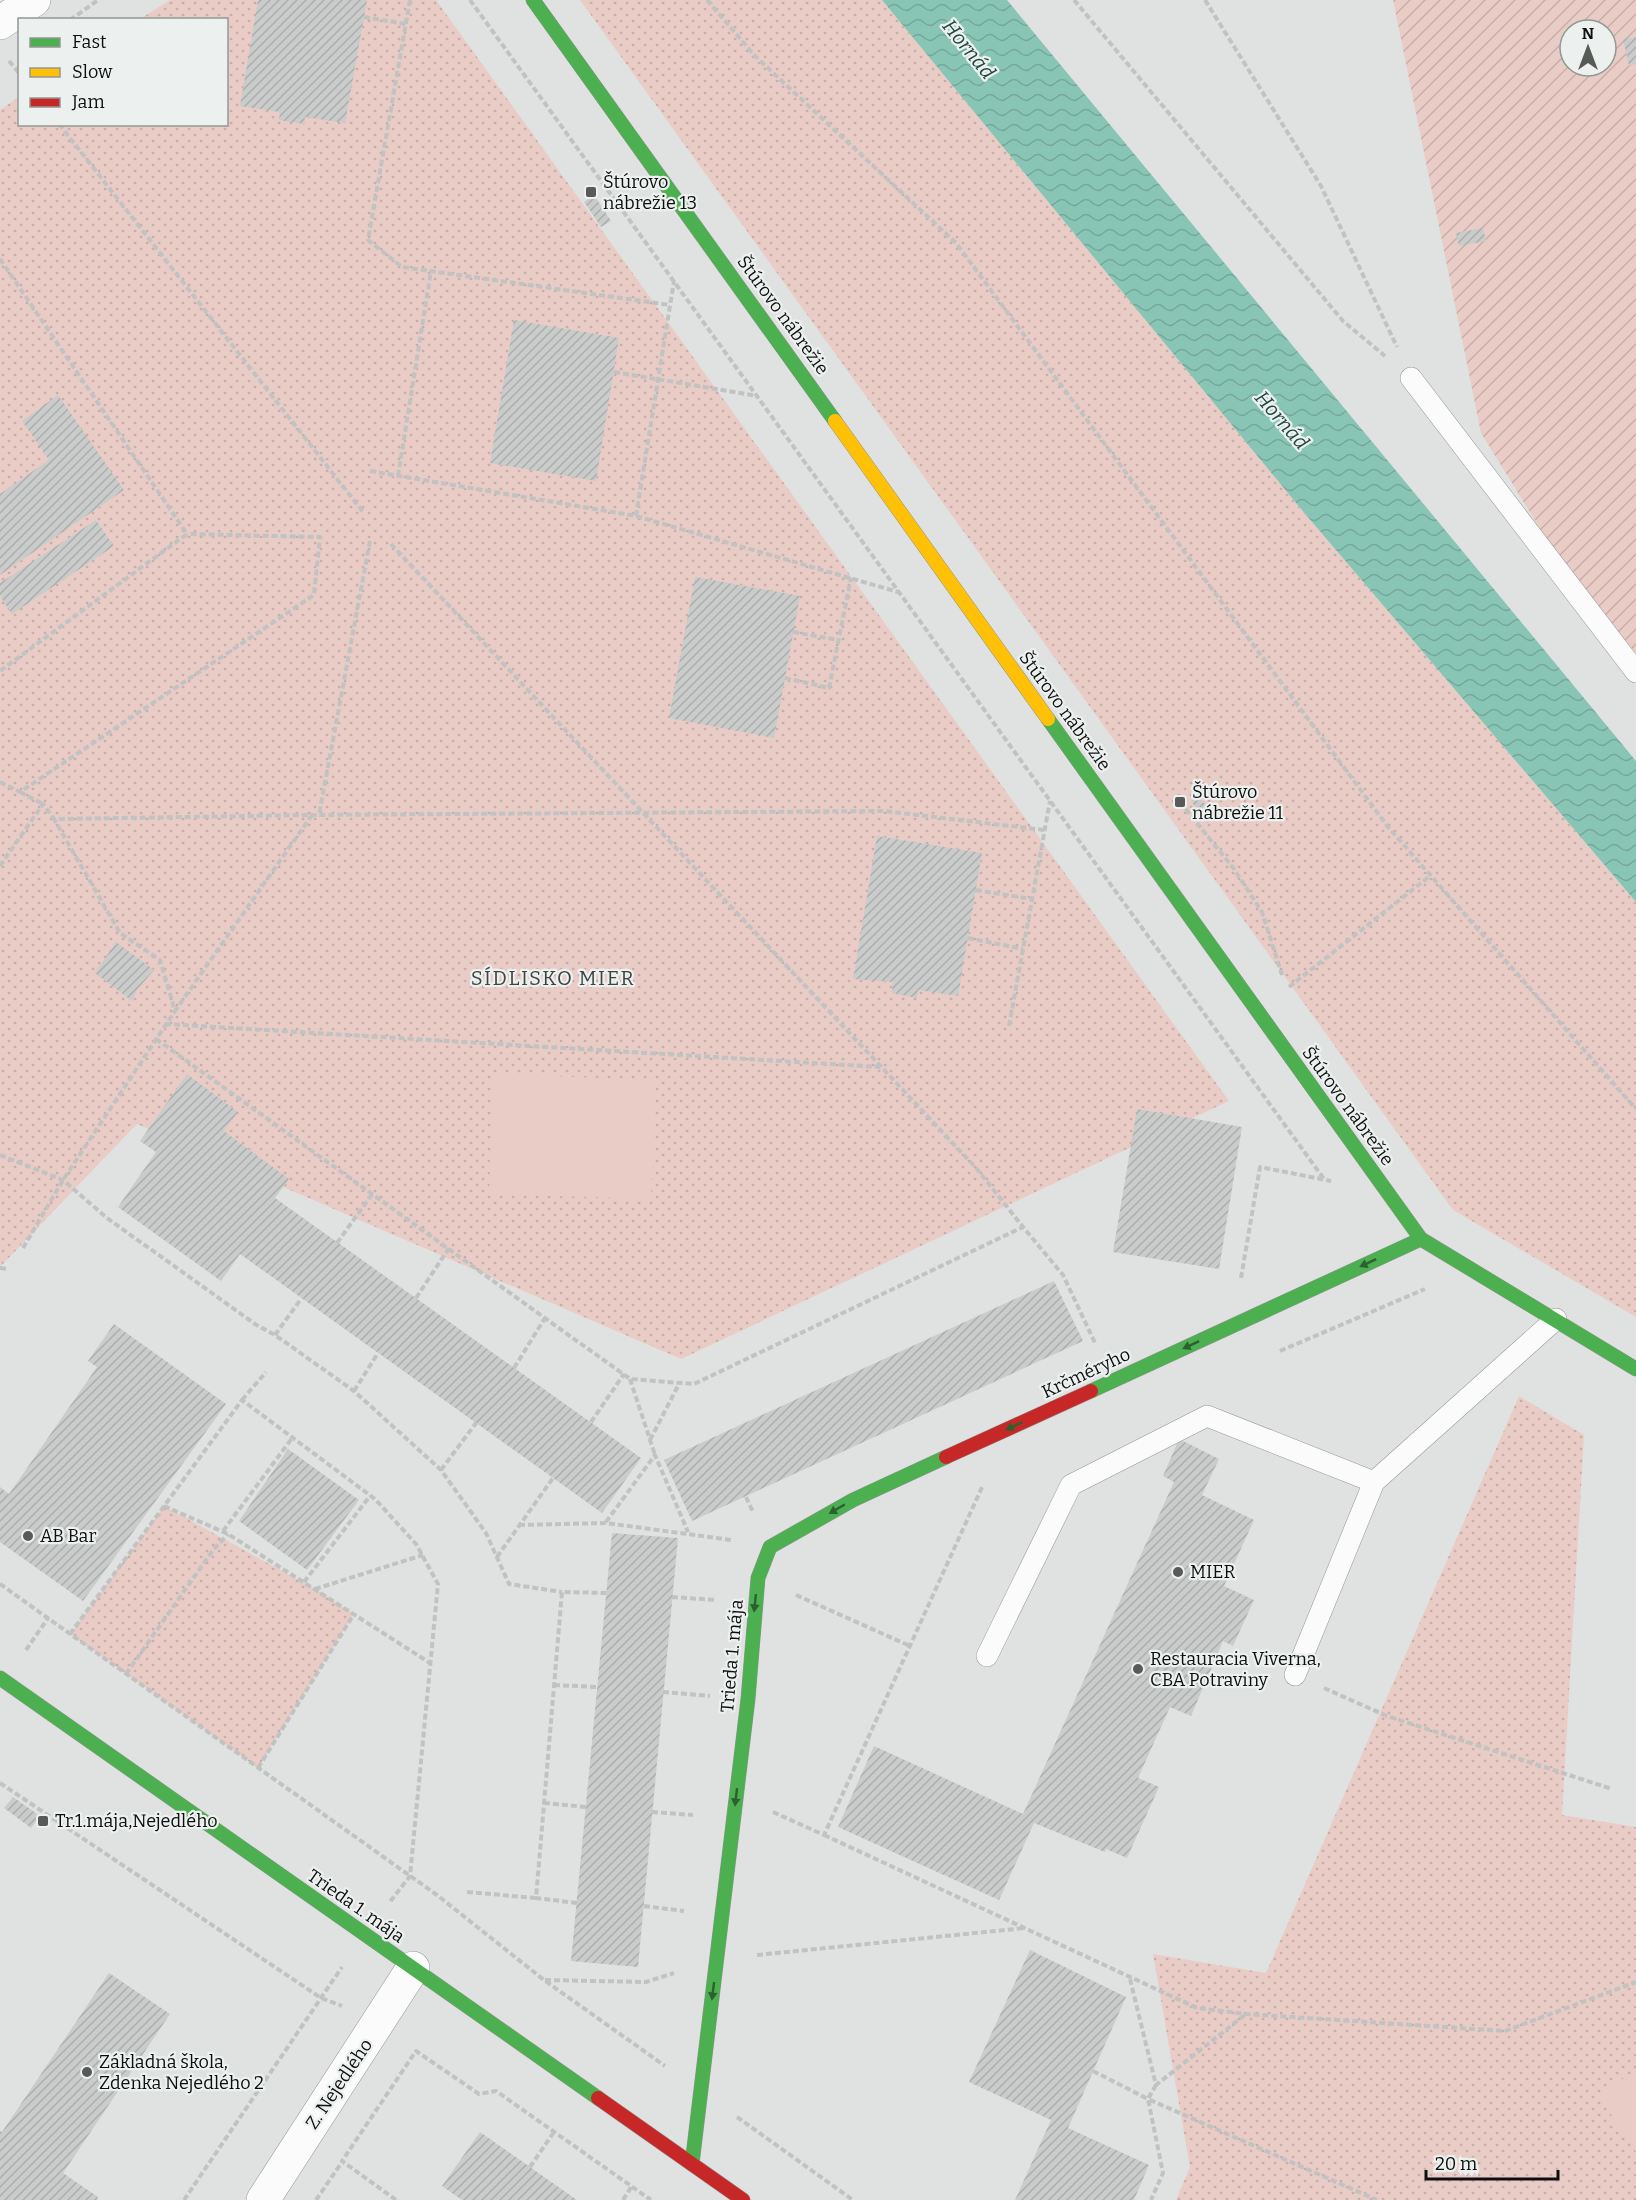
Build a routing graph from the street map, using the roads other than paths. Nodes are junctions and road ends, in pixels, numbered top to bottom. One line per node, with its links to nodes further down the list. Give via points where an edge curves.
1 (34, 0): 3 (street)
2 (533, 0): 6 (street, Štúrovo nábrežie)
3 (0, 23)
4 (1411, 378): 5 (lane)
5 (1636, 672)
6 (1421, 1239): 7 (street, Štúrovo nábrežie); 10 (street, Krčméryho, one-way to 10, via 854,1500)
7 (1556, 1319): 8 (street, Štúrovo nábrežie); 9 (lane)
8 (1636, 1369)
9 (1374, 1482): 11 (lane, via 1207,1416 1071,1485); 12 (lane)
10 (770, 1547): 15 (street, Trieda 1. mája, one-way to 15, via 758,1578 748,1699)
11 (987, 1656)
12 (1295, 1675)
13 (0, 1678): 14 (street, Trieda 1. mája)
14 (413, 1968): 15 (street, Trieda 1. mája); 16 (street, Z. Nejedlého)
15 (692, 2164): 17 (street, Trieda 1. mája)
16 (263, 2200)
17 (743, 2200)

